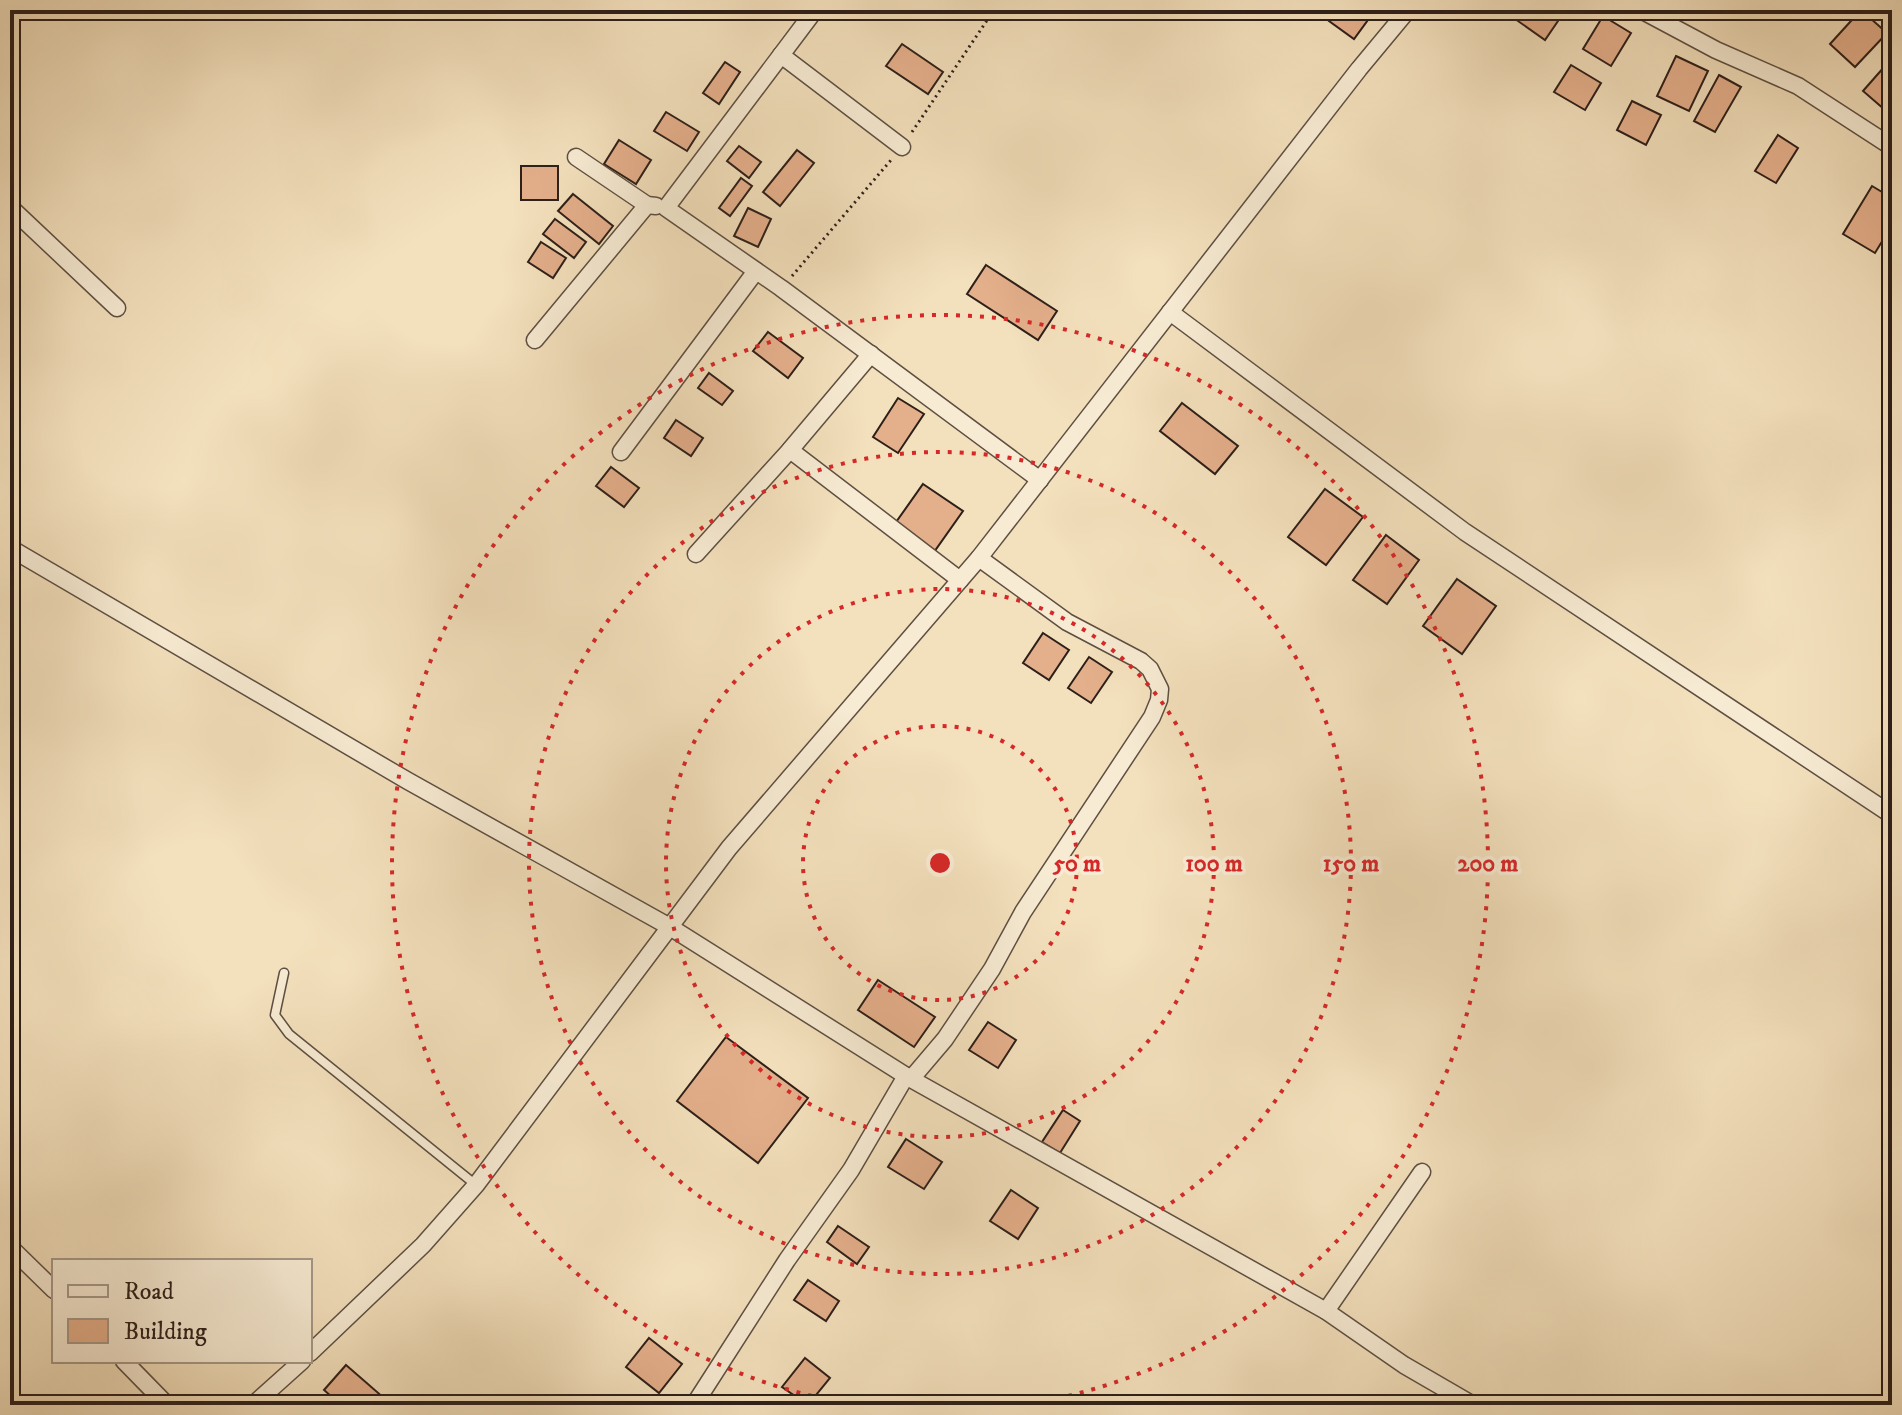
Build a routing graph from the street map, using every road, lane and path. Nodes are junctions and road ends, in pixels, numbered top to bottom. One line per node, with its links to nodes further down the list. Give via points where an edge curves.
1 (815, 10): 5 (street)
2 (994, 10): 6 (path)
3 (1408, 10): 15 (street)
4 (1641, 10): 7 (street, via 1798,86)
5 (781, 55): 6 (street); 11 (street)
6 (902, 147): 13 (path)
7 (1892, 147)
8 (576, 157): 9 (street)
9 (647, 205): 11 (street); 16 (street)
10 (10, 207): 14 (street)
11 (666, 208): 12 (street)
12 (756, 271): 13 (street); 19 (street)
13 (781, 288): 17 (street)
14 (117, 308)
15 (1170, 312): 20 (street); 25 (street, via 1465,532)
16 (535, 340)
17 (871, 354): 18 (street); 20 (street)
18 (790, 450): 22 (street); 24 (street)
19 (621, 452)
20 (1040, 480): 23 (street)
21 (10, 548): 26 (street)
22 (696, 554)
23 (979, 558): 24 (street); 28 (street, via 1067,622 1141,661 1156,679 1159,700 992,969 945,1039)
24 (960, 580): 26 (street, via 729,848)
25 (1892, 815)
26 (670, 927): 28 (street); 30 (street)
27 (284, 973): 30 (lane, via 275,1015 289,1034)
28 (903, 1086): 33 (street); 37 (street, via 736,1336)
29 (1422, 1172): 33 (street)
30 (476, 1185): 34 (street, via 423,1245)
31 (10, 1247): 32 (street)
32 (52, 1288)
33 (1326, 1311): 40 (street)
34 (312, 1351)
35 (126, 1363): 38 (street)
36 (300, 1363): 39 (street)
37 (699, 1403)
38 (167, 1405)
39 (253, 1405)
40 (1473, 1405)

